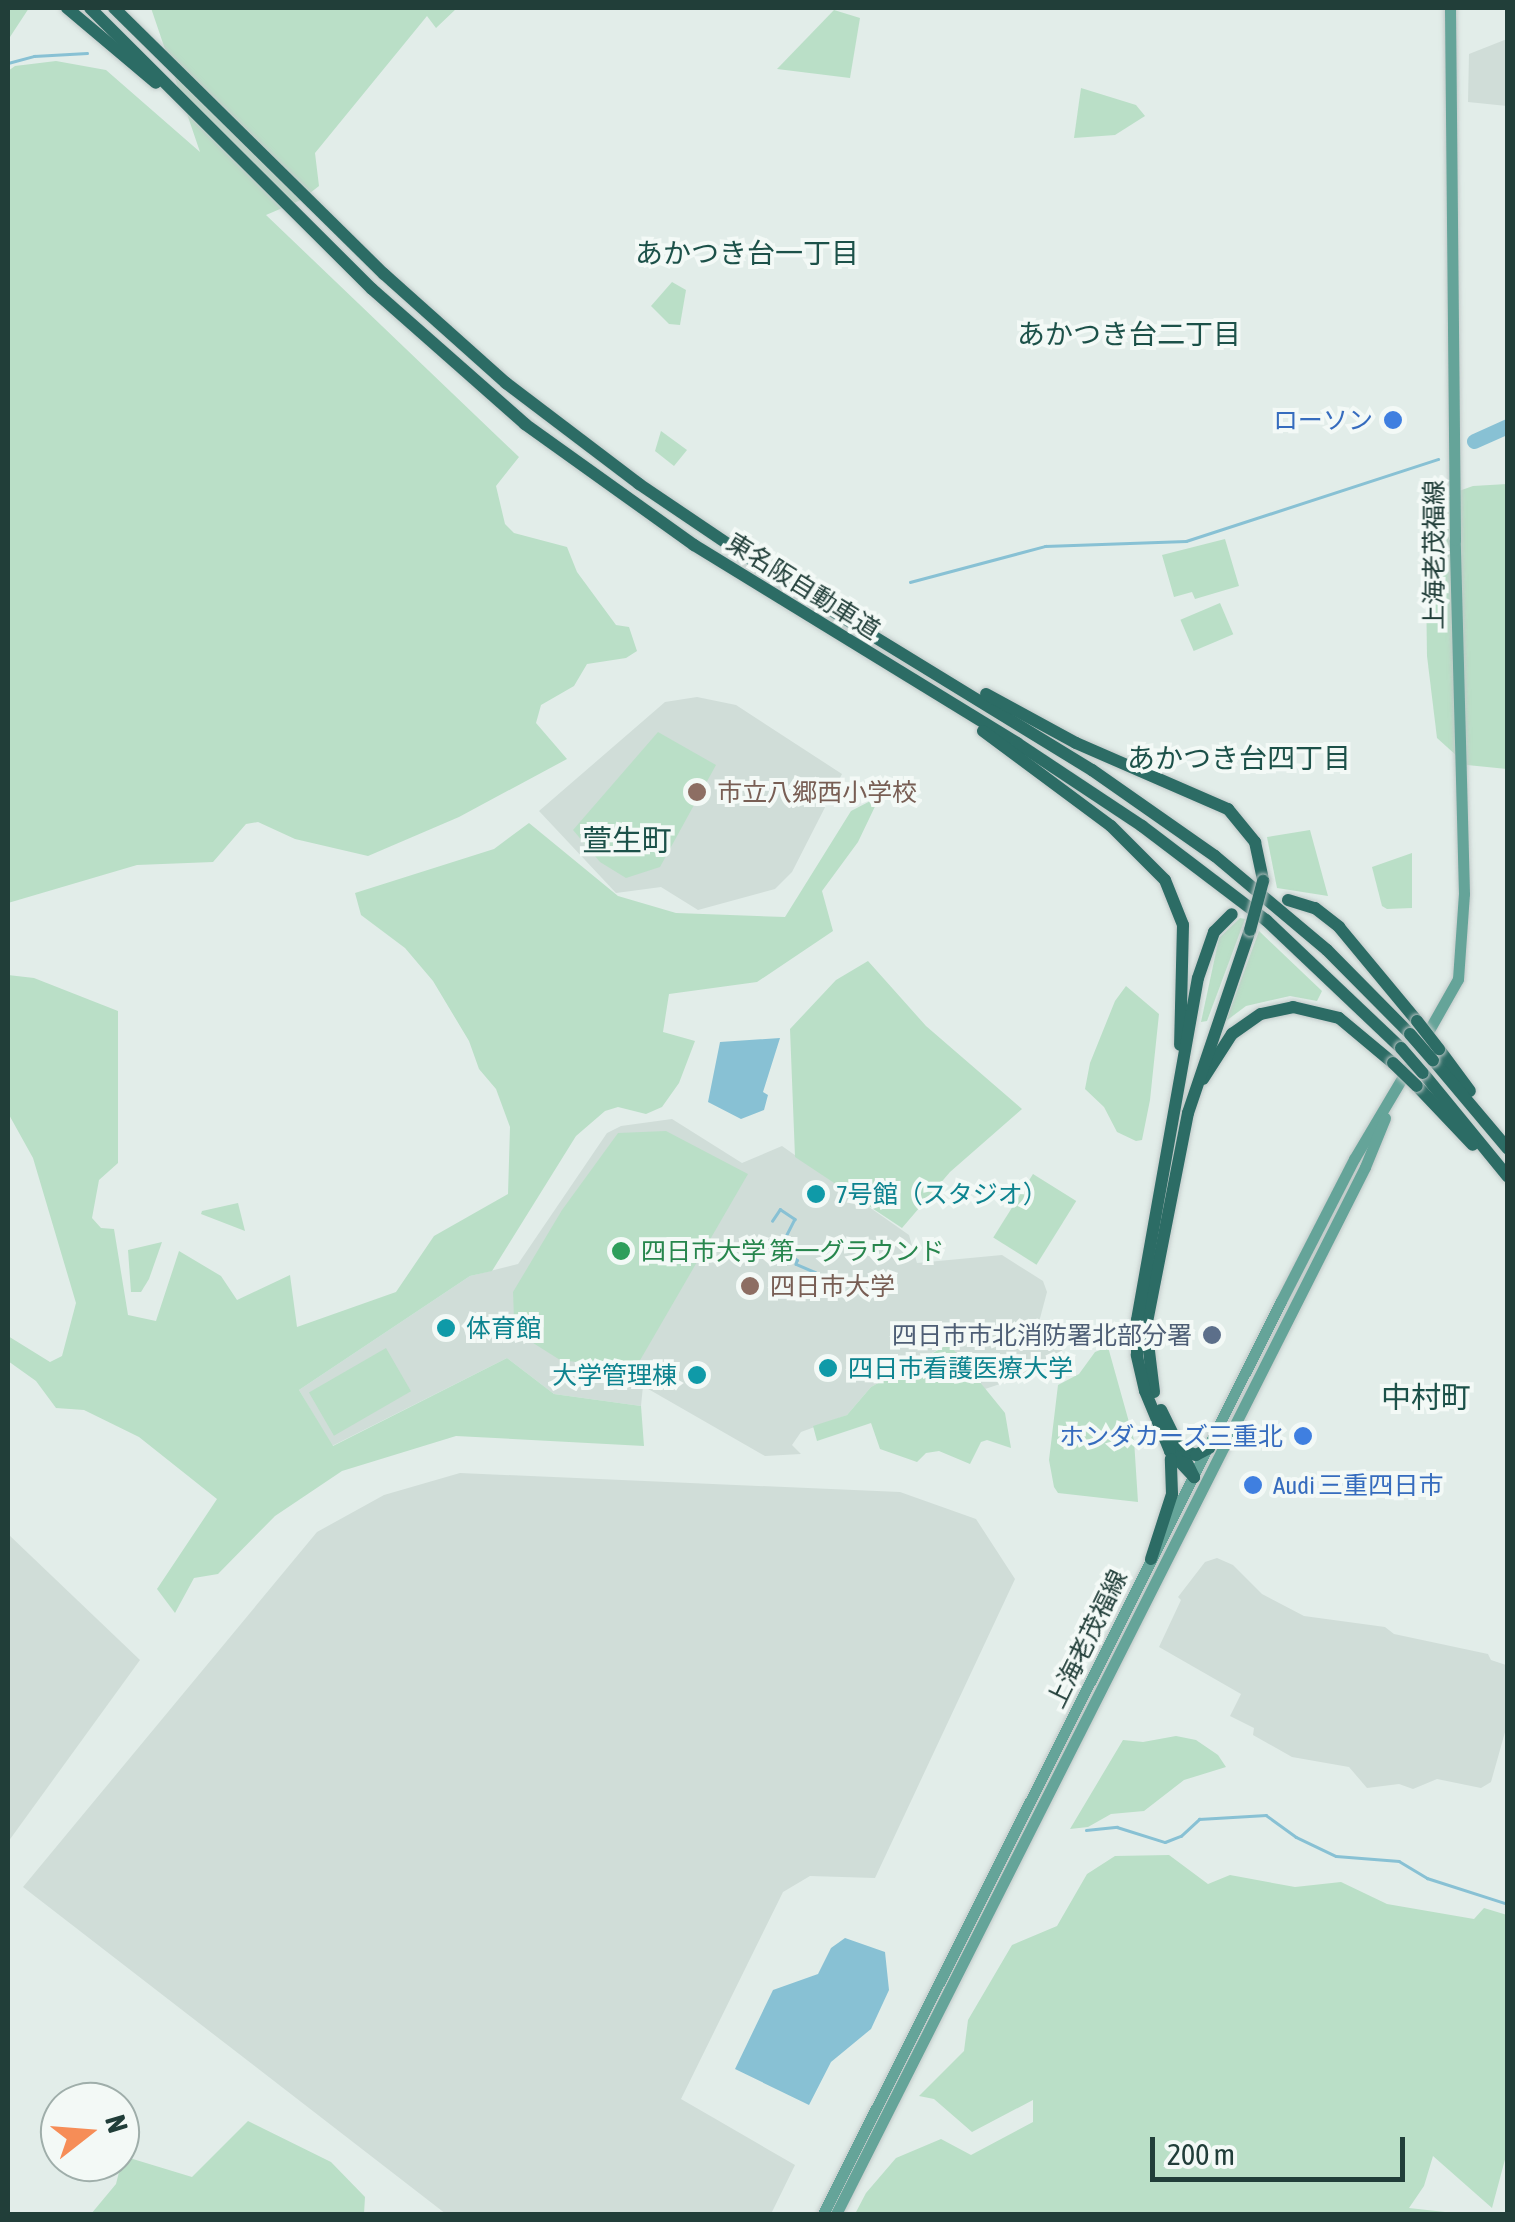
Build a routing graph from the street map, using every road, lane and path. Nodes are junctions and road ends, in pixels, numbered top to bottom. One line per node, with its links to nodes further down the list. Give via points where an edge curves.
1 (67, 8): 5 (highway)
2 (90, 8): 5 (highway, 東名阪自動車道)
3 (114, 8): 6 (highway, 東名阪自動車道, via 439,326 574,437 780,580)
4 (1450, 8): 13 (main road, 上海老茂福線, via 1462,962)
5 (222, 140): 7 (highway, 東名阪自動車道, via 425,339 525,424 638,508)
6 (894, 648): 10 (highway, 東名阪自動車道, via 1215,856); 15 (highway, bridge, via 1076,743 1228,809 1255,842 1263,881)
7 (883, 662): 12 (highway, 東名阪自動車道, bridge, via 1084,786 1205,871 1314,961 1401,1048); 14 (highway, via 1082,803 1166,880 1180,908 1184,941)
8 (1288, 900): 10 (highway, via 1315,908 1339,927)
9 (1232, 914): 14 (highway, via 1214,932 1204,958)
10 (1414, 1027): 11 (highway, 東名阪自動車道, bridge)
11 (1436, 1054): 16 (highway); 17 (highway, 東名阪自動車道)
12 (1420, 1080): 15 (highway, bridge, via 1324,1011 1276,1009 1232,1034); 18 (highway, 東名阪自動車道)
13 (1398, 1086): 19 (main road, 上海老茂福線, via 1354,1158); 24 (main road, 上海老茂福線, via 1365,1167)
14 (1177, 1099): 20 (highway, via 1136,1337 1145,1391)
15 (1188, 1113): 20 (highway, via 1145,1346)
16 (1508, 1140)
17 (1508, 1149)
18 (1508, 1181)
19 (1209, 1448): 20 (highway, via 1196,1455); 21 (main road, 上海老茂福線)
20 (1175, 1450): 21 (highway); 22 (highway, via 1172,1494)
21 (1194, 1477): 22 (main road, 上海老茂福線)
22 (1151, 1559): 23 (main road, 上海老茂福線)
23 (823, 2214)
24 (836, 2214)

